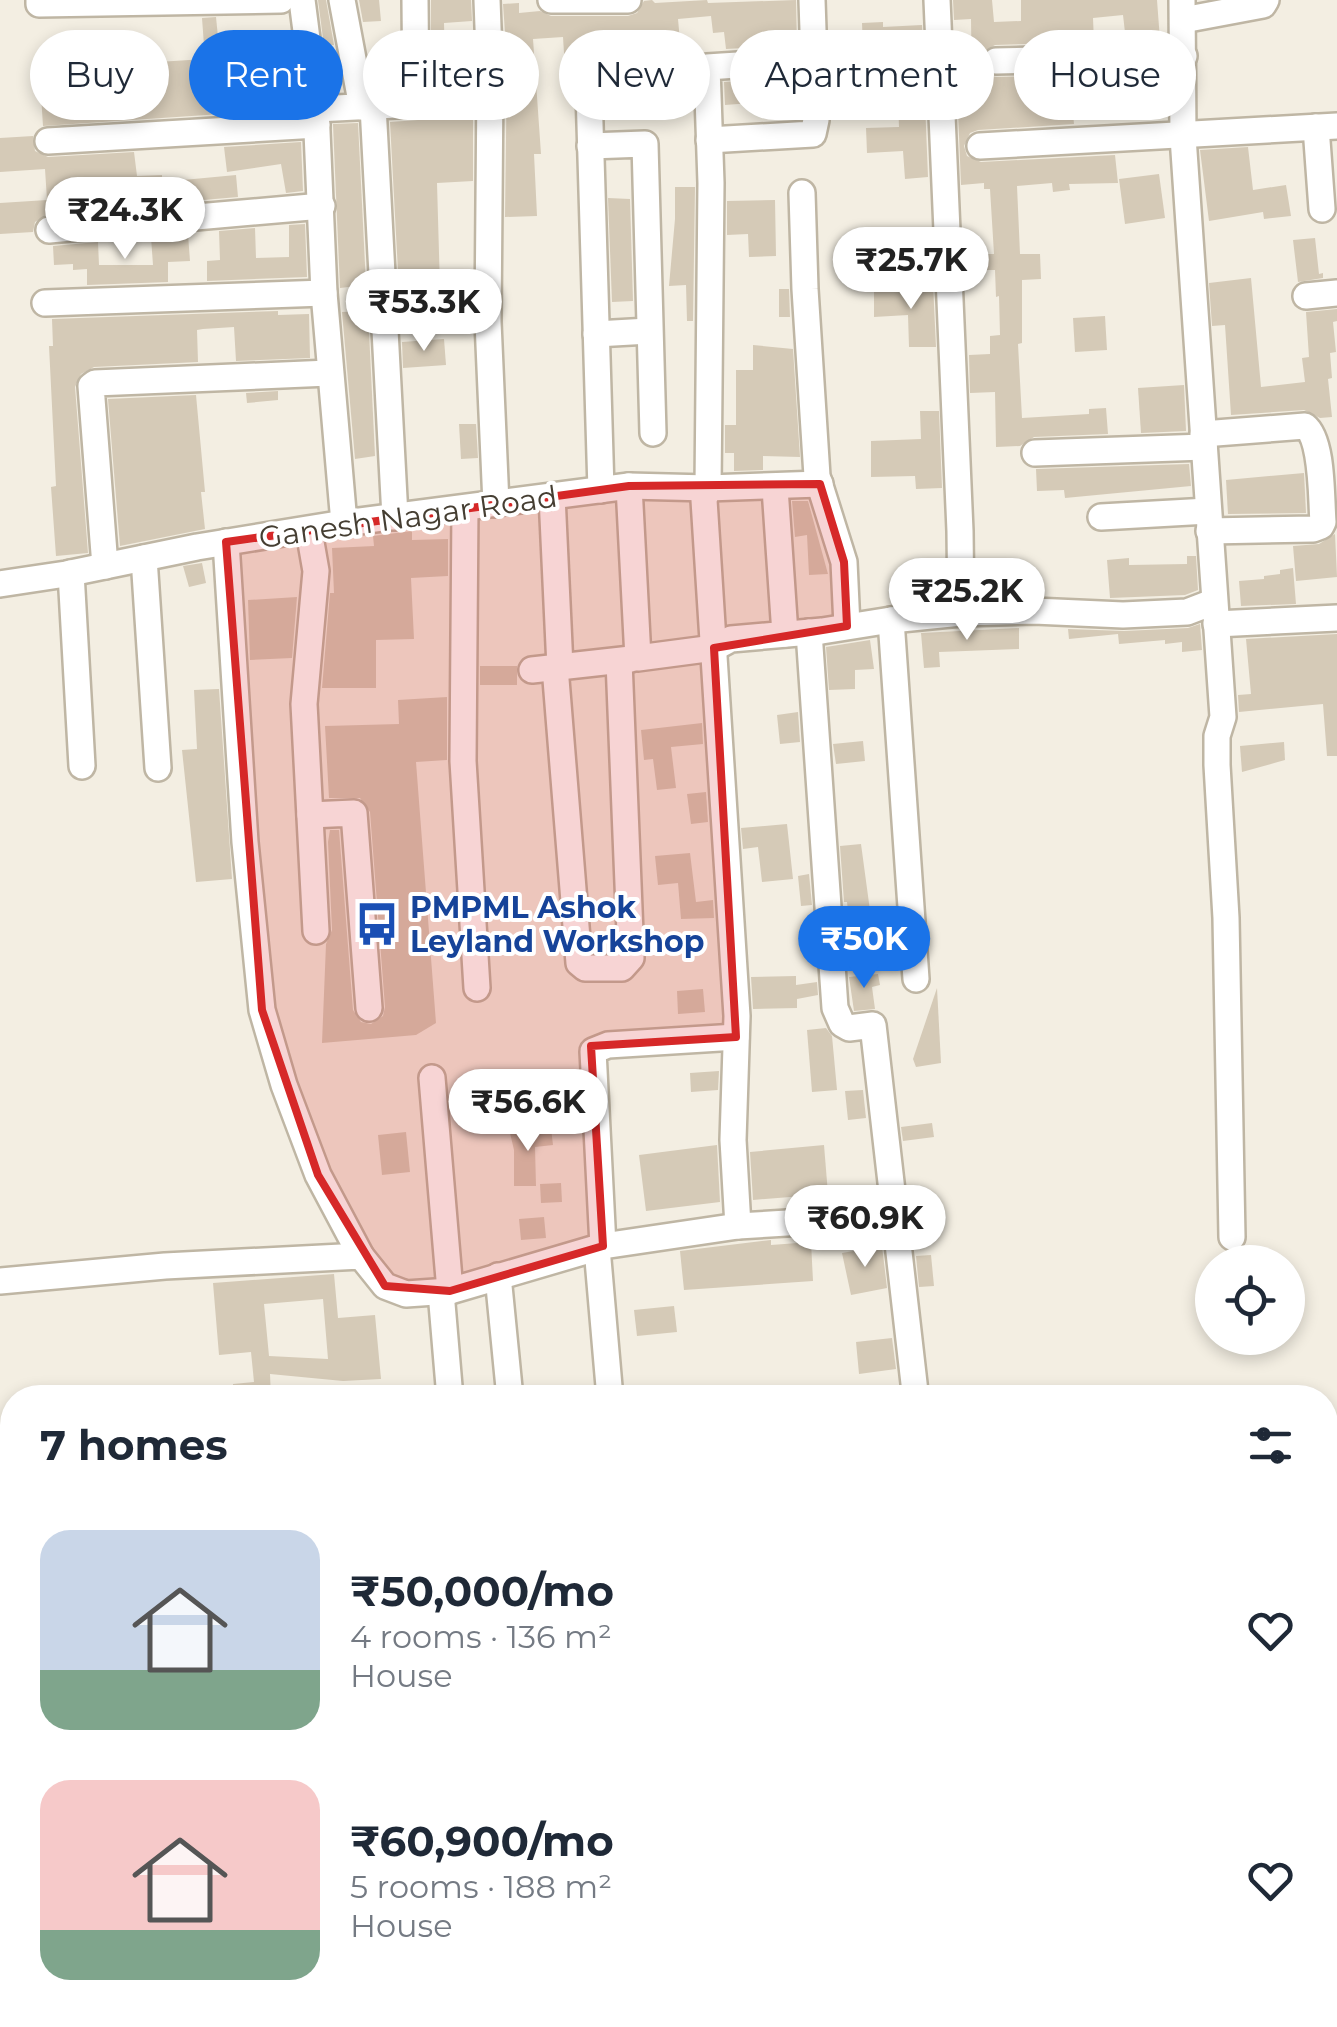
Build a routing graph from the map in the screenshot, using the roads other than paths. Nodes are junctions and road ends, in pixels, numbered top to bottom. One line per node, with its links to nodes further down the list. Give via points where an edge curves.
1 (39, 0): 13 (street)
2 (281, 0): 13 (street)
3 (302, 0): 15 (street)
4 (342, 0): 21 (street)
5 (415, 0): 16 (street)
6 (487, 0): 54 (street)
7 (552, 0): 8 (street)
8 (618, 0): 9 (street)
9 (628, 0)
10 (812, 0): 17 (street)
11 (938, 0): 66 (street)
12 (1266, 0): 14 (street)
13 (210, 1)
14 (1182, 10)
15 (306, 30)
16 (415, 30)
17 (813, 30)
18 (996, 61): 19 (street)
19 (1014, 61)
20 (730, 66): 30 (street, via 706,68)
21 (363, 86)
22 (282, 120): 31 (street)
23 (316, 120): 35 (street)
24 (369, 120): 56 (street)
25 (590, 120): 32 (street)
26 (816, 120): 30 (street, via 813,134)
27 (1183, 120): 29 (street)
28 (1327, 126): 29 (street); 36 (street)
29 (1183, 137): 33 (street); 46 (street)
30 (710, 140): 50 (street)
31 (48, 141)
32 (590, 146): 42 (street, via 645,144); 43 (street)
33 (980, 146)
34 (802, 193): 48 (street)
35 (322, 206): 37 (street); 38 (street)
36 (1322, 210)
37 (49, 230)
38 (324, 292): 41 (street); 44 (street)
39 (1337, 293): 40 (street)
40 (1306, 296)
41 (45, 303)
42 (649, 332): 43 (street); 45 (street)
43 (596, 334): 52 (street)
44 (329, 373): 59 (street); 63 (street, via 91,386)
45 (653, 433)
46 (1203, 440): 47 (street); 58 (street); 58 (street, via 1310,429 1323,522 1313,529)
47 (1034, 452)
48 (820, 484): 51 (street, Ganesh Nagar Road); 70 (street, via 844,562)
49 (629, 486): 50 (street, Ganesh Nagar Road); 52 (street, Ganesh Nagar Road); 73 (street)
50 (708, 488): 51 (street, Ganesh Nagar Road); 72 (street)
51 (775, 488): 71 (street)
52 (601, 490): 53 (street, Ganesh Nagar Road)
53 (552, 496): 54 (street, Ganesh Nagar Road); 74 (street)
54 (496, 504): 55 (street, Ganesh Nagar Road)
55 (465, 508): 56 (street, Ganesh Nagar Road); 80 (street, via 463,762)
56 (395, 516): 59 (street, Ganesh Nagar Road)
57 (1101, 518): 58 (street)
58 (1209, 521): 67 (street)
59 (344, 524): 60 (street, Ganesh Nagar Road)
60 (309, 531): 61 (street, Ganesh Nagar Road); 77 (street, via 316,572 304,704)
61 (226, 542): 62 (street, Ganesh Nagar Road); 88 (street, via 262,1010 318,1175)
62 (144, 558): 63 (street, Ganesh Nagar Road); 76 (street)
63 (105, 566): 64 (street, Ganesh Nagar Road)
64 (70, 574): 65 (street, Ganesh Nagar Road); 75 (street)
65 (0, 584)
66 (961, 613): 67 (street); 69 (street)
67 (1214, 613): 68 (street); 86 (street, via 1223,717 1217,765)
68 (1337, 618)
69 (891, 620): 70 (street); 79 (street)
70 (847, 626): 71 (street)
71 (797, 633): 72 (street, via 731,639); 95 (street, via 836,1008 849,1028 873,1025)
72 (714, 648): 73 (street); 82 (street)
73 (628, 659): 74 (street); 74 (street, via 631,958 622,968 578,963)
74 (549, 668)
75 (82, 766)
76 (158, 768)
77 (310, 815): 78 (street); 81 (street, via 354,813)
78 (316, 932)
79 (916, 979)
80 (477, 988)
81 (368, 1008)
82 (736, 1037): 85 (street); 87 (street, via 608,1045 592,1052)
83 (432, 1078): 91 (street)
84 (836, 1220): 85 (street)
85 (738, 1226): 87 (street)
86 (1232, 1237)
87 (600, 1247): 89 (street); 94 (street)
88 (361, 1256): 90 (street); 91 (street, via 386,1286 406,1294)
89 (498, 1276): 91 (street); 93 (street)
90 (0, 1281)
91 (446, 1292): 92 (street)
92 (450, 1385)
93 (509, 1385)
94 (609, 1385)
95 (914, 1385)

